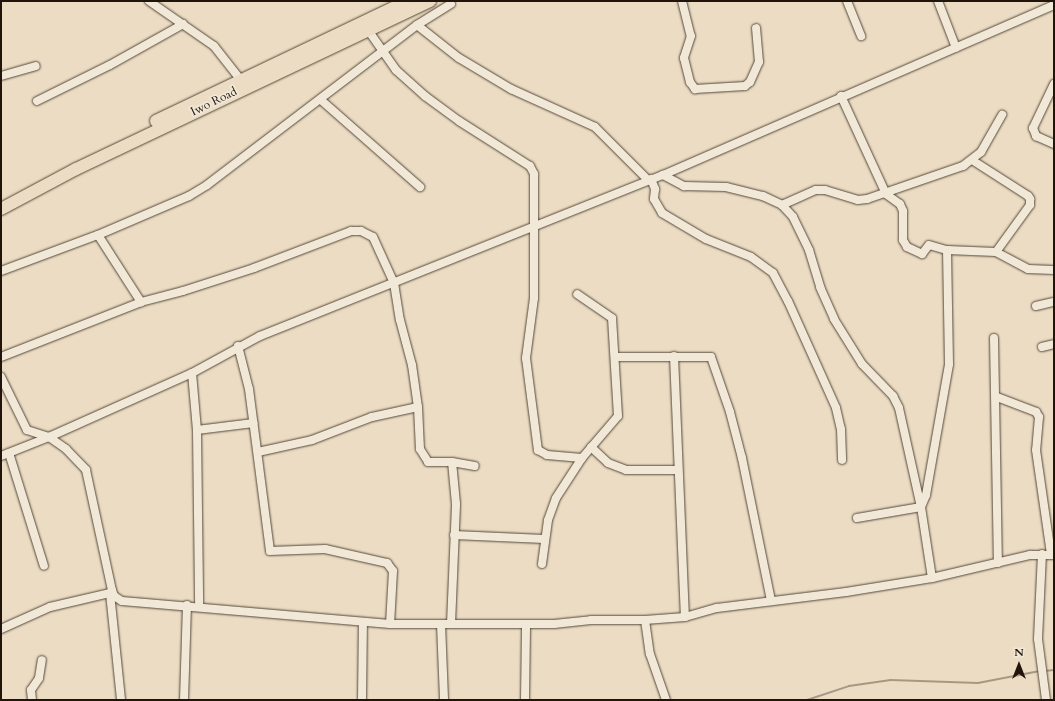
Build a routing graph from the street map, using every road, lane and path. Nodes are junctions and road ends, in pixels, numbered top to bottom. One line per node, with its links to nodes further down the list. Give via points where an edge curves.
1 (149, 1): 9 (street)
2 (408, 1): 18 (main road, Iwo Road)
3 (430, 1): 12 (main road, Iwo Road)
4 (682, 1): 11 (street, via 692,36 684,58 690,82 695,89 744,86 750,82 759,62)
5 (847, 1): 13 (street)
6 (938, 1): 14 (street)
7 (451, 4): 10 (street)
8 (1054, 5): 14 (street)
9 (183, 24): 18 (street, via 214,46); 22 (street, via 110,65)
10 (417, 25): 15 (street); 28 (street, via 459,58 511,89 595,127)
11 (756, 28)
12 (368, 30): 15 (street); 26 (main road, Iwo Road)
13 (860, 36)
14 (956, 48): 20 (street)
15 (381, 52): 21 (street); 34 (street, via 396,70 425,96 530,166 534,174)
16 (36, 66): 17 (street)
17 (1, 76)
18 (240, 79): 26 (main road, Iwo Road)
19 (1054, 84): 24 (street, via 1033,128 1036,136)
20 (841, 96): 27 (street); 30 (street)
21 (321, 100): 29 (street); 35 (street, via 207,185 188,196)
22 (37, 101)
23 (1002, 115): 25 (street, via 981,152)
24 (1054, 144)
25 (972, 160): 30 (street); 37 (street, via 1030,199 1030,205)
26 (73, 166): 31 (main road, Iwo Road); 33 (main road, Iwo Road)
27 (663, 175): 28 (street); 32 (street, via 684,186 726,187 763,196)
28 (649, 179): 34 (street); 63 (street, via 655,189 654,199 662,213 706,239 751,257 773,273 836,408 841,429)
29 (420, 187)
30 (886, 194): 32 (street, via 858,200 825,190 816,190); 36 (street, via 900,204 903,211 904,244 922,254 929,245)
31 (1, 199)
32 (782, 205): 67 (street, via 798,225 834,319 862,364 893,396 899,408)
33 (1, 208)
34 (533, 226): 40 (street); 62 (street, via 534,298 526,358 538,450 548,455)
35 (98, 235): 39 (street); 42 (street)
36 (947, 250): 37 (street); 67 (street, via 949,364 926,495)
37 (996, 252): 38 (street, via 1028,269)
38 (1054, 270)
39 (1, 271)
40 (394, 283): 42 (street, via 373,237 362,231 351,231 254,268 183,292); 47 (street); 55 (street)
41 (577, 294): 51 (street, via 612,318)
42 (141, 302): 49 (street)
43 (1054, 302): 44 (street)
44 (1036, 306)
45 (994, 338): 54 (street)
46 (1054, 344): 48 (street)
47 (238, 346): 52 (street); 56 (street)
48 (1042, 348)
49 (1, 356)
50 (674, 356): 51 (street); 66 (street); 77 (street, via 705,355 714,361 742,458)
51 (615, 357): 59 (street, via 618,416)
52 (192, 373): 57 (street); 58 (street)
53 (1, 377): 58 (street, via 27,430)
54 (996, 397): 71 (street, via 1036,412 1039,416 1036,450); 72 (street)
55 (418, 407): 60 (street, via 372,417 312,440); 64 (street, via 420,449 424,456 428,462)
56 (254, 423): 57 (street); 60 (street)
57 (197, 430): 79 (street)
58 (49, 437): 61 (street); 76 (street, via 66,448 86,470)
59 (591, 447): 62 (street); 66 (street, via 608,463 626,470)
60 (258, 452): 83 (street, via 270,551 325,549 387,563 393,571)
61 (5, 454): 74 (street)
62 (582, 458): 70 (street, via 556,498)
63 (842, 460)
64 (452, 462): 65 (street); 69 (street, via 456,504)
65 (475, 466)
66 (678, 470): 80 (street)
67 (921, 507): 68 (street); 75 (street)
68 (857, 518)
69 (454, 535): 70 (street); 85 (street)
70 (544, 539): 73 (street)
71 (1049, 554): 72 (street); 96 (street, via 1038,639)
72 (998, 563): 75 (street)
73 (542, 564)
74 (44, 566)
75 (932, 578): 77 (street)
76 (112, 594): 78 (street, via 122,601); 87 (street, via 50,607); 90 (street)
77 (771, 601): 80 (street, via 717,608)
78 (187, 605): 79 (street); 91 (street)
79 (199, 605): 82 (street)
80 (685, 617): 81 (street)
81 (645, 620): 86 (street, via 598,619 563,624); 95 (street, via 650,654)
82 (363, 622): 83 (street); 92 (street)
83 (390, 624): 84 (street)
84 (441, 624): 85 (street); 93 (street)
85 (451, 624): 86 (street)
86 (526, 624): 94 (street)
87 (1, 629)
88 (42, 660): 89 (street, via 39,678 31,690)
89 (32, 700)
90 (121, 700)
91 (184, 700)
92 (362, 700)
93 (444, 700)
94 (525, 700)
95 (666, 700)
96 (1046, 700)

